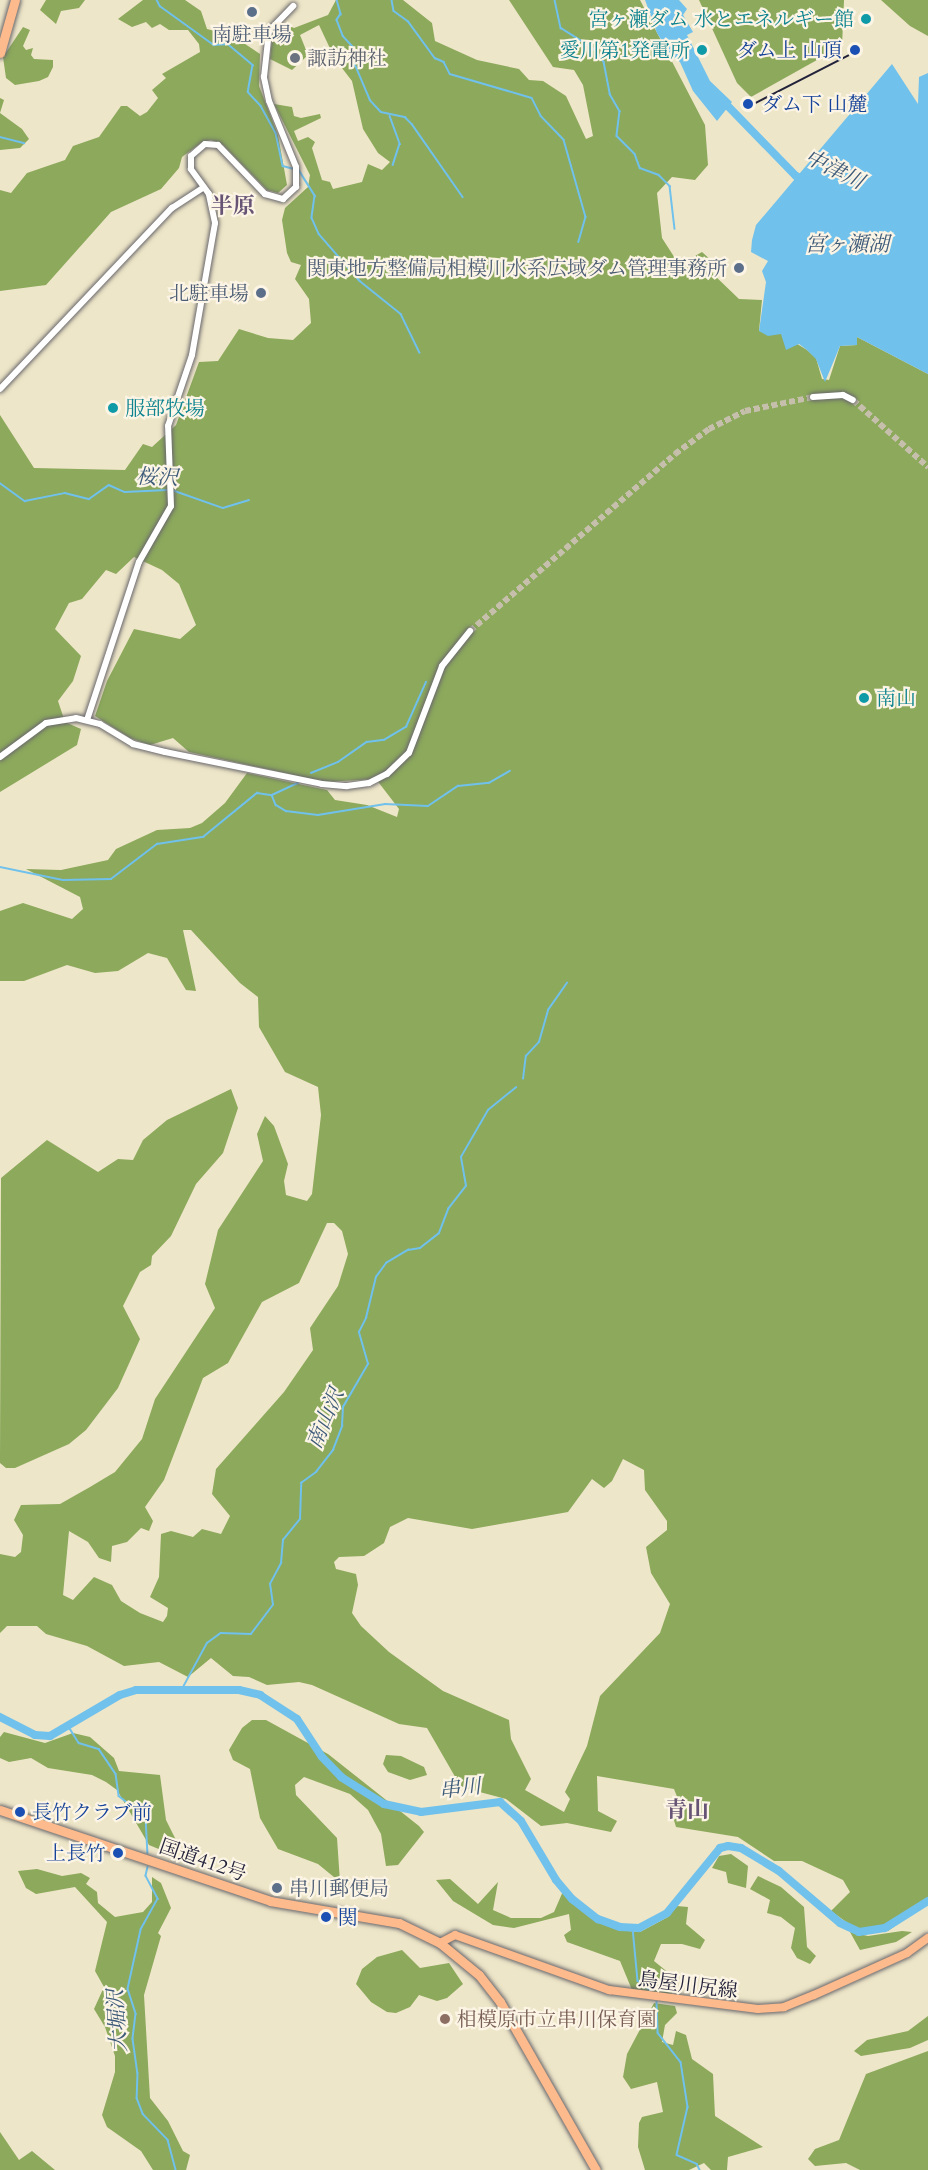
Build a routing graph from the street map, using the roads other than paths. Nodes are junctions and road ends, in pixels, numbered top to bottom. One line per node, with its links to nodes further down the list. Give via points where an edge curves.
1 (15, 0): 3 (highway)
2 (293, 6): 4 (street, via 269,31 264,77 269,101 296,170 293,192 283,199 272,198 258,188 223,147 205,144 195,151 190,163 194,177)
3 (0, 53)
4 (204, 188): 5 (street, via 165,216); 9 (street, via 212,201 215,223 192,355 168,426 172,495 168,516 147,547 130,585)
5 (0, 388)
6 (813, 397): 7 (street, via 843,395)
7 (853, 400)
8 (470, 631): 9 (street, via 450,653 409,753 387,774 358,785 322,784 143,747)
9 (87, 720): 10 (street, via 46,723)
10 (0, 757)
11 (0, 1810): 13 (highway, 国道412号, via 270,1901 399,1923)
12 (928, 1938): 13 (main road, 鳥屋川尻線, via 898,1958 806,1999 784,2007 758,2009 629,1994 530,1965 456,1935)
13 (440, 1943): 14 (highway, 国道412号, via 479,1975 500,2002)
14 (596, 2170)

